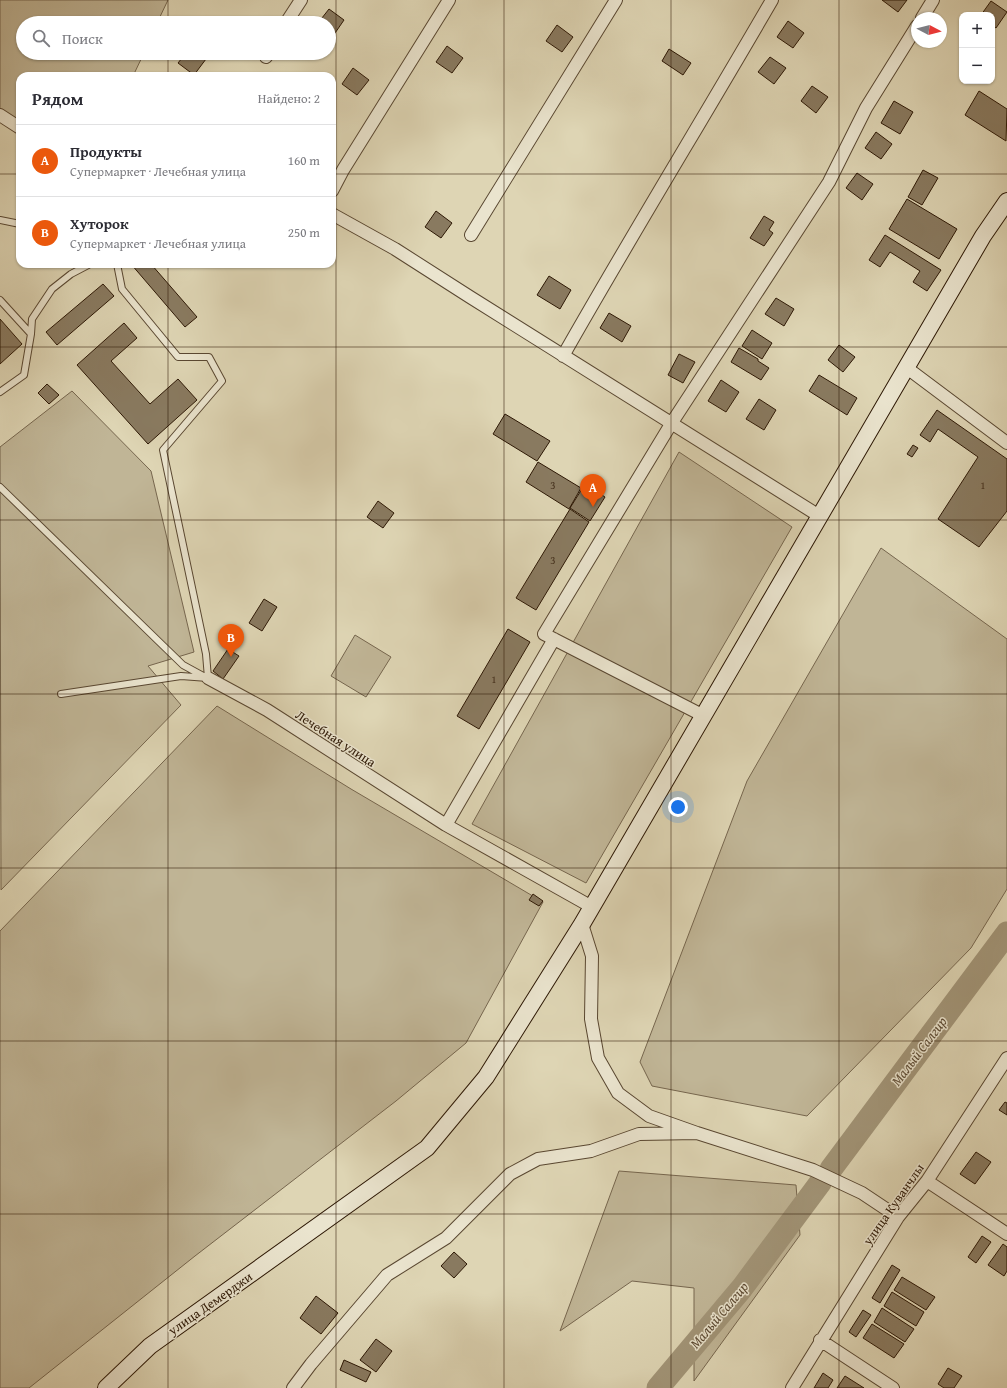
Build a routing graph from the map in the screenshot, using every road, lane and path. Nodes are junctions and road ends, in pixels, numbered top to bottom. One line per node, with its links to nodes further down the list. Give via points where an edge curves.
1 (301, 0): 7 (street)
2 (449, 0): 11 (street)
3 (616, 0): 16 (street)
4 (772, 0): 21 (street)
5 (933, 0): 6 (street)
6 (926, 12)
7 (291, 16)
8 (911, 36): 24 (street, via 866,108 829,182)
9 (0, 115): 10 (street)
10 (16, 125)
11 (336, 183)
12 (1007, 201): 22 (main road, улица Демерджи, via 983,236)
13 (336, 216): 21 (street, via 395,249)
14 (0, 220): 15 (lane)
15 (16, 223)
16 (471, 235)
17 (82, 268): 20 (lane, via 52,289 32,319)
18 (118, 268): 29 (lane, via 122,289 178,357 209,357 222,380 163,450 206,654)
19 (0, 300): 20 (lane)
20 (32, 334): 23 (lane, via 24,375)
21 (563, 356): 24 (street)
22 (907, 368): 25 (street); 27 (main road, улица Демерджи)
23 (0, 392)
24 (671, 424): 27 (street); 28 (street)
25 (1007, 443)
26 (0, 487): 29 (lane, via 183,665)
27 (821, 517): 31 (main road, улица Демерджи)
28 (549, 637): 31 (street); 32 (street)
29 (208, 678): 30 (lane, via 181,676); 32 (street, Лечебная улица, via 267,710)
30 (61, 694)
31 (704, 716): 33 (main road, улица Демерджи)
32 (446, 825): 33 (street, Лечебная улица)
33 (592, 907): 34 (main road, улица Демерджи)
34 (582, 924): 36 (street, via 592,956 591,1020 598,1058 618,1093 649,1116); 41 (main road, улица Демерджи, via 486,1077 427,1148 150,1346)
35 (1007, 1058): 37 (street, улица Куванчлы)
36 (697, 1133): 38 (street, via 813,1170 862,1193); 42 (street, via 639,1134 591,1152 538,1159 510,1174 446,1238 387,1275)
37 (927, 1181): 38 (street, улица Куванчлы); 39 (street)
38 (898, 1217): 40 (street, улица Куванчлы)
39 (1007, 1234)
40 (820, 1340): 43 (street, улица Куванчлы); 44 (street)
41 (106, 1388)
42 (293, 1388)
43 (792, 1388)
44 (893, 1388)

